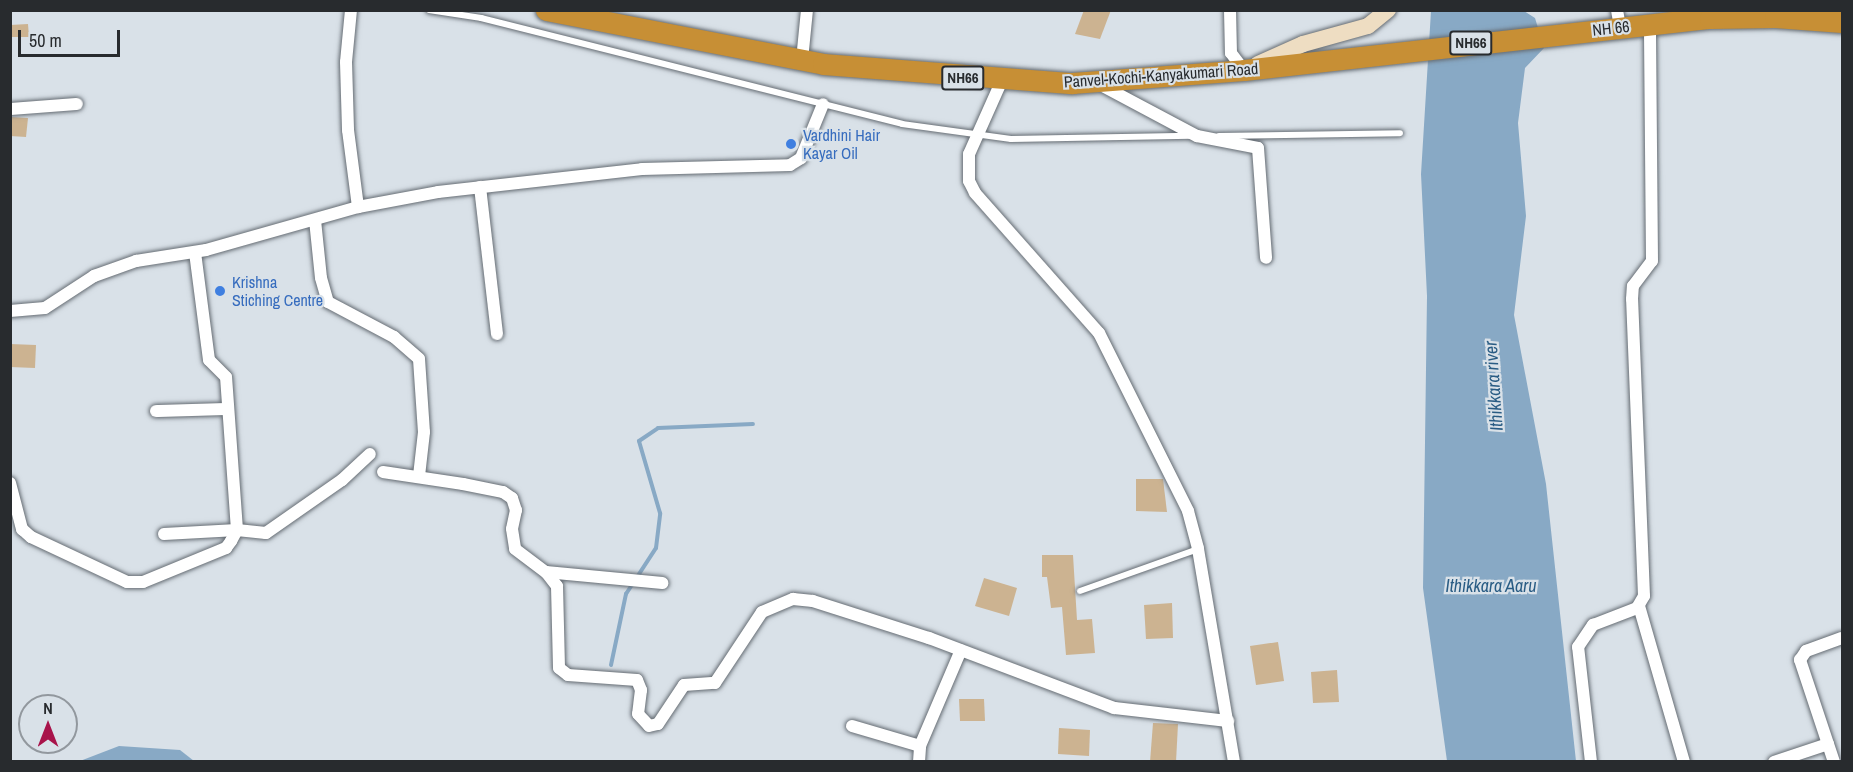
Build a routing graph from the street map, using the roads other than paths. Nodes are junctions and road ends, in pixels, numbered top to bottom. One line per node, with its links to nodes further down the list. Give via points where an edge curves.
1 (351, 10): 22 (street, via 346,62 348,130)
2 (429, 10): 16 (lane, via 481,18)
3 (546, 10): 11 (highway, Panvel-Kochi-Kanyakumari Road / NH66)
4 (807, 10): 11 (street)
5 (1230, 10): 12 (street, via 1231,53)
6 (1388, 10): 12 (main road, via 1368,26 1303,44)
7 (1619, 19): 9 (highway, NH 66 / NH66); 10 (highway, NH 66 / NH66, via 1558,33)
8 (1842, 22): 9 (highway, NH 66 / NH66, via 1775,17)
9 (1650, 24): 41 (street, via 1652,261 1634,286 1632,299 1644,585)
10 (1384, 53): 12 (highway, Panvel-Kochi-Kanyakumari Road / NH66)
11 (802, 60): 13 (highway, Panvel-Kochi-Kanyakumari Road / NH66, via 867,70)
12 (1244, 70): 14 (highway, Panvel-Kochi-Kanyakumari Road / NH66)
13 (1002, 80): 14 (highway, Panvel-Kochi-Kanyakumari Road / NH66); 19 (street)
14 (1096, 82): 20 (street)
15 (77, 104): 17 (street)
16 (823, 104): 19 (lane, via 902,124); 21 (street, via 801,159 790,165 642,169)
17 (10, 109)
18 (1401, 133): 20 (lane)
19 (978, 135): 20 (lane, via 1011,140); 37 (street, via 966,164 972,187 1099,333 1188,511)
20 (1197, 136): 25 (street, via 1258,148)
21 (480, 187): 22 (street); 27 (street)
22 (358, 207): 23 (street)
23 (315, 220): 24 (street); 32 (street, via 321,278 328,302 394,337 419,359 424,432)
24 (195, 252): 26 (street, via 136,261 94,276 45,308); 28 (street, via 209,360 226,377)
25 (1266, 258)
26 (10, 310)
27 (497, 334)
28 (228, 409): 29 (street); 35 (street)
29 (156, 411)
30 (370, 454): 35 (street, via 342,480 266,533)
31 (383, 472): 32 (street)
32 (419, 476): 38 (street, via 504,492 512,498 516,510 512,529 514,549)
33 (10, 483): 34 (street)
34 (16, 529): 35 (street, via 132,584 226,548)
35 (237, 530): 36 (street)
36 (164, 534)
37 (1198, 549): 40 (lane); 44 (street)
38 (546, 572): 39 (street); 43 (street, via 557,586 559,668 568,675 637,680 641,690 638,714 649,726 658,724 684,685 715,683 762,612 786,600 813,601)
39 (662, 583)
40 (1080, 591)
41 (1639, 606): 50 (street, via 1593,625 1578,647); 51 (street)
42 (1842, 638): 46 (street, via 1806,651 1800,660)
43 (961, 650): 44 (street, via 1114,708); 47 (street)
44 (1228, 721): 49 (street)
45 (852, 726): 47 (street)
46 (1828, 744): 52 (street); 53 (street)
47 (920, 746): 48 (street)
48 (919, 762)
49 (1234, 762)
50 (1591, 762)
51 (1684, 762)
52 (1774, 762)
53 (1834, 762)

